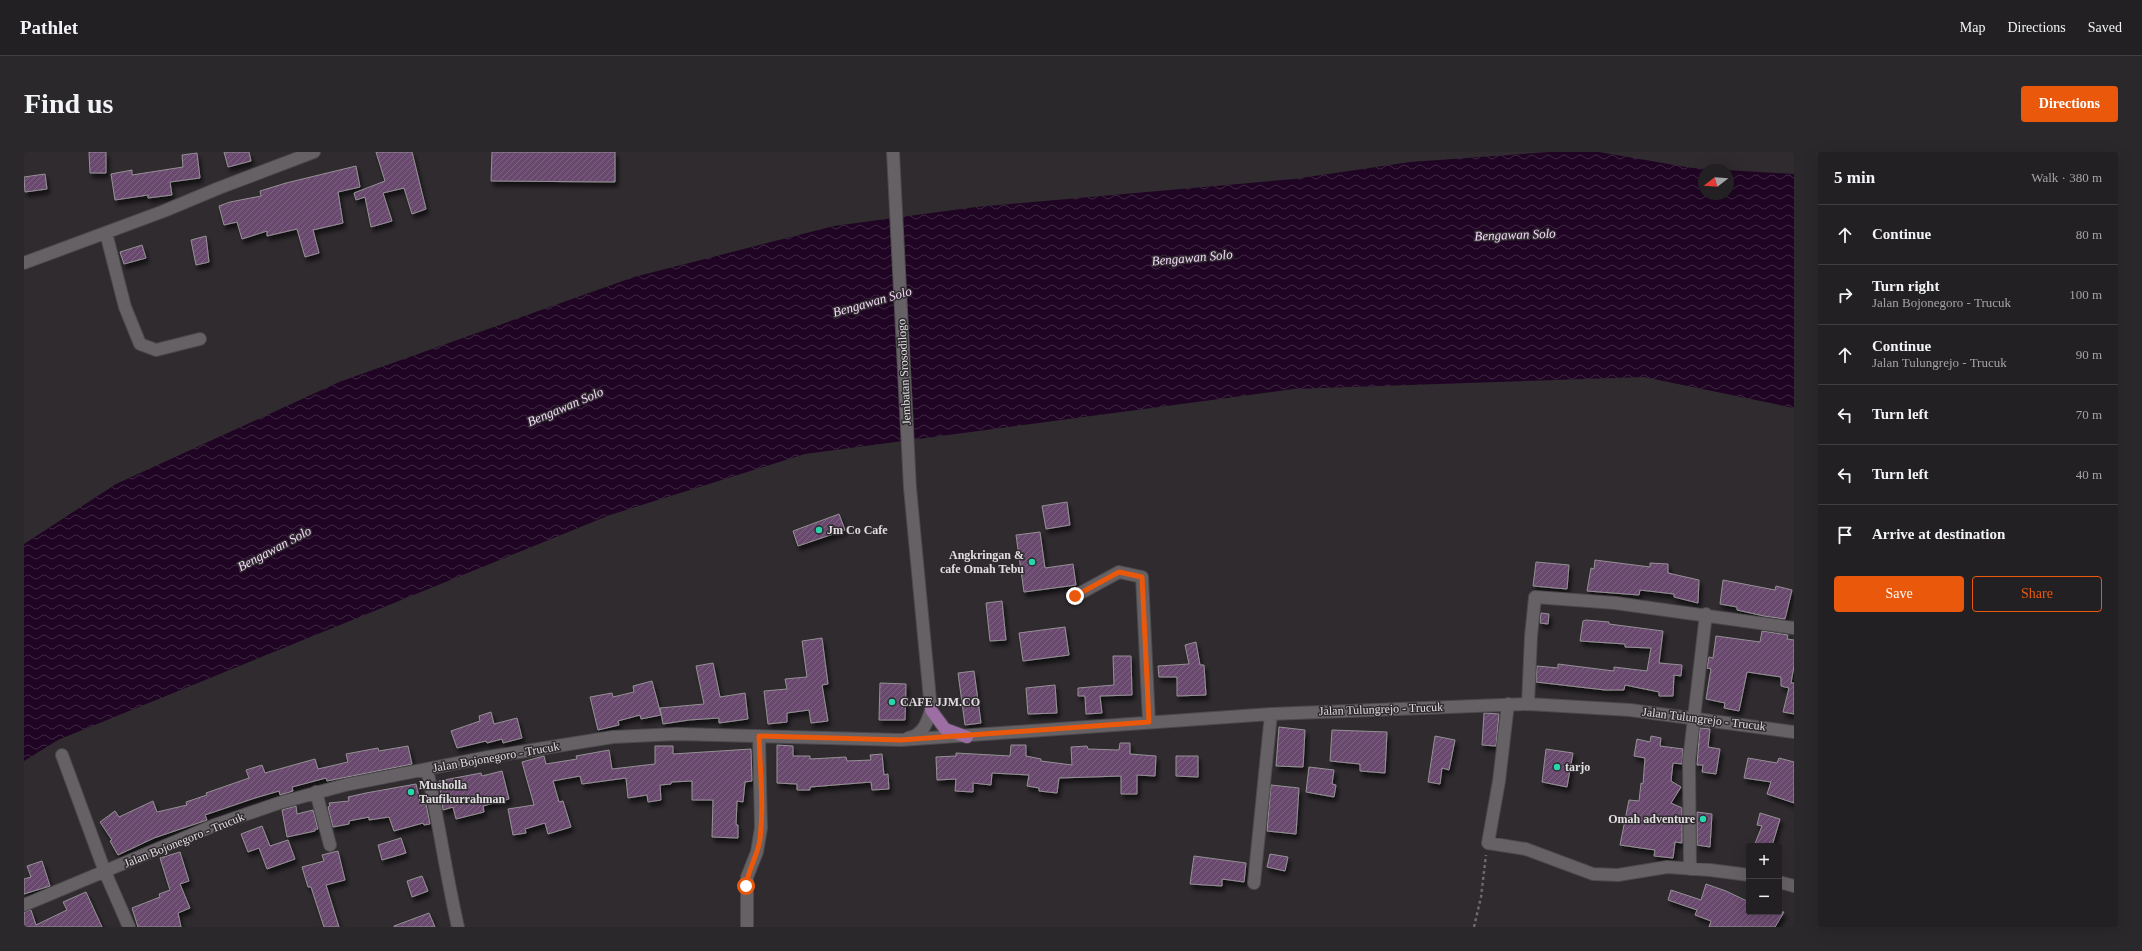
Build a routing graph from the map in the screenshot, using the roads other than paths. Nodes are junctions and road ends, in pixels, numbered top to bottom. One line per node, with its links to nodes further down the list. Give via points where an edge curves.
1 (314, 152): 3 (street)
2 (893, 152): 11 (street, Jembatan Srosodilogo, via 910,488)
3 (106, 233): 4 (street); 5 (street, via 125,307 140,344 156,350)
4 (24, 263)
5 (200, 339)
6 (1075, 596): 14 (street, via 1119,572 1142,577)
7 (1706, 614): 8 (street); 10 (street, via 1615,602 1535,597); 13 (street)
8 (1794, 628)
9 (1508, 704): 10 (street, Jalan Tulungrejo - Trucuk); 12 (street, Jalan Tulungrejo - Trucuk); 23 (street, via 1499,781 1488,843 1526,849 1593,874 1618,875 1667,868)
10 (1528, 704): 13 (street, Jalan Tulungrejo - Trucuk, via 1630,710)
11 (931, 710): 17 (main road, via 945,729); 18 (street, via 919,734)
12 (1272, 714): 14 (street, Jalan Tulungrejo - Trucuk); 28 (street)
13 (1693, 718): 15 (street, Jalan Tulungrejo - Trucuk); 23 (street, via 1689,776)
14 (1149, 722): 17 (street, Jalan Tulungrejo - Trucuk)
15 (1794, 732)
16 (759, 736): 18 (street, Jalan Bojonegoro - Trucuk); 20 (street, Jalan Bojonegoro - Trucuk, via 677,734 613,737 488,757); 32 (street, via 761,828 757,852 747,877)
17 (967, 737): 18 (street, Jalan Bojonegoro - Trucuk)
18 (901, 740)
19 (62, 755): 24 (street)
20 (427, 770): 21 (street, Jalan Bojonegoro - Trucuk); 31 (street)
21 (316, 792): 22 (street); 24 (street, Jalan Bojonegoro - Trucuk, via 216,825)
22 (330, 845)
23 (1690, 869): 25 (street)
24 (105, 872): 29 (street, Jalan Bojonegoro - Trucuk); 30 (street)
25 (1746, 876)
26 (1782, 882): 27 (street)
27 (1793, 882)
28 (1254, 883)
29 (24, 904)
30 (129, 927)
31 (458, 927)
32 (747, 927)

